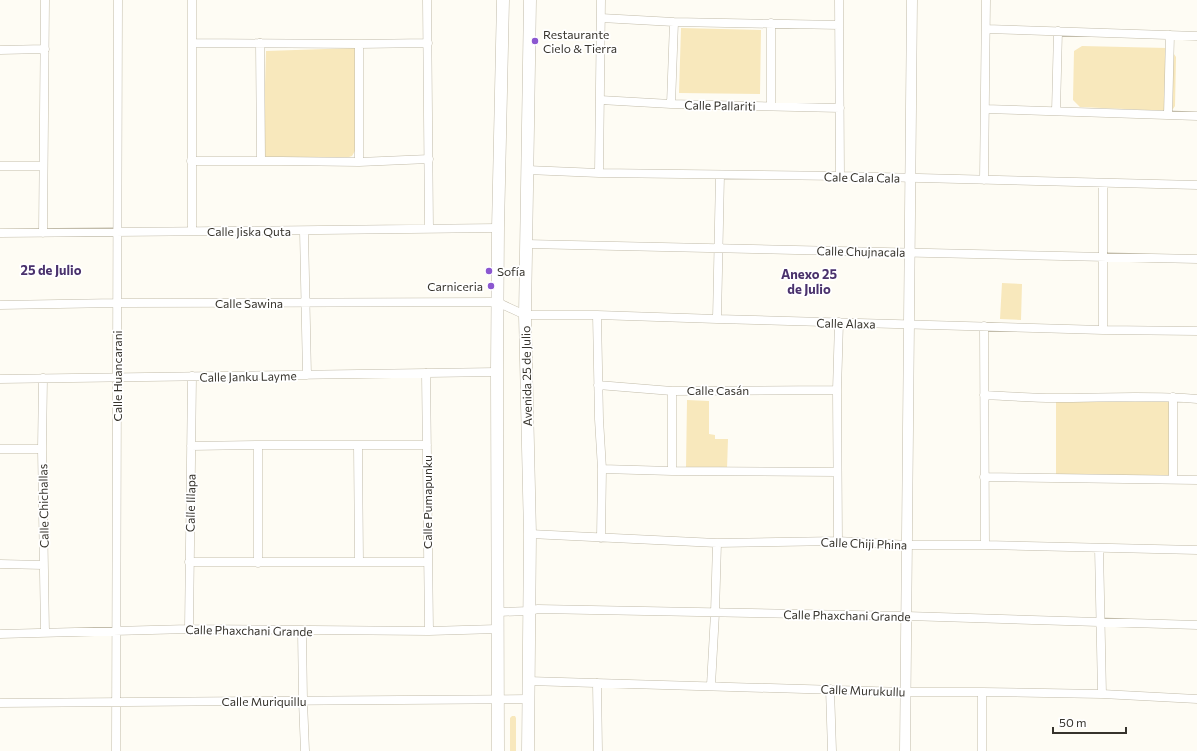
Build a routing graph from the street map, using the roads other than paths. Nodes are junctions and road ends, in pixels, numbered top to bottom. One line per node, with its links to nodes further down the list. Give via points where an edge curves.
1 (45, 0): 23 (street)
2 (118, 0): 51 (street, Calle Huancarani)
3 (192, 0): 19 (street)
4 (427, 0): 20 (street)
5 (503, 0): 47 (main road)
6 (530, 0): 39 (main road, Avenida 25 de Julio)
7 (601, 0): 11 (street)
8 (839, 0): 14 (street)
9 (912, 0): 43 (street)
10 (986, 0): 15 (street)
11 (601, 18): 12 (street); 25 (street)
12 (674, 22): 13 (street); 26 (street)
13 (771, 23): 14 (street); 27 (street)
14 (839, 25): 28 (street)
15 (986, 29): 16 (street); 29 (street)
16 (1058, 31): 17 (street); 30 (street)
17 (1170, 35): 18 (street); 31 (street)
18 (1197, 36)
19 (192, 43): 21 (street); 34 (street)
20 (428, 43): 22 (street); 33 (street)
21 (260, 44): 22 (street); 35 (street)
22 (358, 44): 36 (street)
23 (45, 49): 24 (street); 38 (street)
24 (0, 50)
25 (600, 100): 26 (street, Calle Pallariti); 40 (street)
26 (671, 104): 27 (street, Calle Pallariti)
27 (771, 106): 28 (street, Calle Pallariti)
28 (840, 108): 42 (street)
29 (985, 109): 30 (street); 44 (street)
30 (1056, 111): 31 (street)
31 (1168, 115): 32 (street)
32 (1197, 116)
33 (429, 159): 36 (street); 48 (street)
34 (191, 161): 35 (street); 49 (street)
35 (261, 161): 36 (street)
36 (359, 162)
37 (0, 166): 38 (street)
38 (43, 166): 53 (street)
39 (527, 170): 40 (street, Cale Cala Cala); 54 (main road, Avenida 25 de Julio)
40 (599, 172): 41 (street, Cale Cala Cala)
41 (720, 175): 42 (street, Cale Cala Cala); 55 (street)
42 (840, 176): 43 (street, Cale Cala Cala)
43 (910, 178): 44 (street, Cale Cala Cala); 56 (street)
44 (984, 180): 45 (street, Cale Cala Cala)
45 (1103, 183): 46 (street, Cale Cala Cala); 57 (street)
46 (1197, 185)
47 (498, 228): 48 (street, Calle Jiska Quta); 60 (main road)
48 (429, 229): 50 (street, Calle Jiska Quta)
49 (192, 231): 50 (street, Calle Jiska Quta); 51 (street, Calle Jiska Quta)
50 (304, 231): 59 (street)
51 (117, 232): 53 (street, Calle Jiska Quta); 61 (street, Calle Huancarani)
52 (0, 233): 53 (street, Calle Jiska Quta)
53 (43, 233)
54 (526, 244): 55 (street, Calle Chujnacala); 63 (main road, Avenida 25 de Julio)
55 (718, 248): 56 (street, Calle Chujnacala); 65 (street)
56 (910, 252): 57 (street, Calle Chujnacala); 67 (street)
57 (1103, 257): 58 (street, Calle Chujnacala); 69 (street)
58 (1197, 259)
59 (305, 302): 60 (street, Calle Sawina); 61 (street, Calle Sawina); 73 (street)
60 (497, 302): 63 (street, Calle Alaxa); 71 (main road)
61 (117, 303): 62 (street, Calle Sawina); 75 (street, Calle Huancarani)
62 (0, 305)
63 (525, 314): 64 (street, Calle Alaxa); 96 (main road, Avenida 25 de Julio)
64 (597, 315): 65 (street, Calle Alaxa); 78 (street)
65 (717, 319): 66 (street, Calle Alaxa)
66 (839, 322): 67 (street, Calle Alaxa); 80 (street)
67 (909, 324): 68 (street, Calle Alaxa); 100 (street)
68 (984, 326): 69 (street, Calle Alaxa); 81 (street)
69 (1103, 330): 70 (street, Calle Alaxa)
70 (1197, 330)
71 (497, 372): 72 (street, Calle Janku Layme); 111 (main road)
72 (426, 373): 73 (street, Calle Janku Layme); 86 (street, Calle Pumapunku)
73 (307, 375): 74 (street, Calle Janku Layme)
74 (192, 376): 75 (street, Calle Janku Layme); 87 (street, Calle Illapa)
75 (117, 377): 76 (street, Calle Janku Layme); 118 (street, Calle Huancarani)
76 (43, 378): 77 (street, Calle Janku Layme); 89 (street, Calle Chichallas)
77 (0, 379)
78 (598, 385): 79 (street, Calle Casán); 90 (street)
79 (672, 390): 80 (street, Calle Casán); 91 (street)
80 (837, 390): 92 (street)
81 (984, 395): 82 (street, via 1052,398); 93 (street)
82 (1173, 397): 83 (street); 94 (street)
83 (1197, 399)
84 (258, 445): 85 (street); 87 (street); 107 (street)
85 (358, 445): 86 (street); 105 (street)
86 (427, 445): 106 (street, Calle Pumapunku)
87 (191, 446): 104 (street, Calle Illapa)
88 (0, 449): 89 (street)
89 (42, 449): 109 (street, Calle Chichallas)
90 (602, 469): 91 (street); 97 (street)
91 (672, 471): 92 (street)
92 (838, 472): 98 (street)
93 (984, 477): 94 (street); 101 (street)
94 (1173, 479): 95 (street)
95 (1197, 480)
96 (530, 534): 97 (street, Calle Chiji Phina); 110 (main road, Avenida 25 de Julio)
97 (601, 538): 99 (street, Calle Chiji Phina)
98 (838, 540): 99 (street, Calle Chiji Phina); 100 (street, Calle Chiji Phina)
99 (717, 543): 112 (street)
100 (908, 545): 101 (street, Calle Chiji Phina); 113 (street)
101 (985, 545): 102 (street, Calle Chiji Phina)
102 (1099, 548): 103 (street, Calle Chiji Phina); 114 (street)
103 (1197, 550)
104 (189, 562): 107 (street); 116 (street, Calle Illapa)
105 (359, 562): 106 (street); 107 (street)
106 (427, 562): 120 (street, Calle Pumapunku)
107 (258, 563)
108 (0, 564): 109 (street)
109 (43, 565): 121 (street, Calle Chichallas)
110 (529, 611): 111 (street, Calle Phaxchani Grande); 112 (street, Calle Phaxchani Grande, via 538,609); 123 (main road, Avenida 25 de Julio)
111 (498, 612): 117 (main road)
112 (715, 613): 113 (street, Calle Phaxchani Grande); 125 (street)
113 (907, 616): 114 (street, Calle Phaxchani Grande); 127 (street)
114 (1101, 622): 115 (street, Calle Phaxchani Grande); 129 (street)
115 (1197, 625)
116 (189, 629): 118 (street, Calle Phaxchani Grande); 119 (street, Calle Phaxchani Grande)
117 (497, 629): 120 (street, Calle Phaxchani Grande); 131 (main road)
118 (116, 630): 121 (street, Calle Phaxchani Grande); 134 (street, Calle Huancarani)
119 (302, 630): 120 (street, Calle Phaxchani Grande); 133 (street)
120 (429, 631)
121 (45, 633): 122 (street, Calle Phaxchani Grande)
122 (0, 634)
123 (528, 681): 124 (street, Calle Murukullu); 132 (main road, Avenida 25 de Julio)
124 (598, 683): 125 (street, Calle Murukullu); 140 (street)
125 (711, 685): 126 (street, Calle Murukullu)
126 (830, 689): 127 (street, Calle Murukullu); 141 (street)
127 (906, 692): 128 (street, Calle Murukullu); 142 (street)
128 (982, 692): 129 (street, Calle Murukullu); 143 (street)
129 (1102, 694): 130 (street, Calle Murukullu)
130 (1197, 699)
131 (498, 700): 132 (street, Calle Muriquillu); 133 (street, Calle Muriquillu); 138 (main road)
132 (529, 700): 139 (main road, Avenida 25 de Julio)
133 (303, 701): 134 (street, Calle Muriquillu); 137 (street)
134 (116, 702): 135 (street, Calle Muriquillu); 136 (street, Calle Huancarani)
135 (0, 703)
136 (116, 751)
137 (305, 751)
138 (498, 751)
139 (528, 751)
140 (598, 751)
141 (832, 751)
142 (905, 751)
143 (982, 751)

